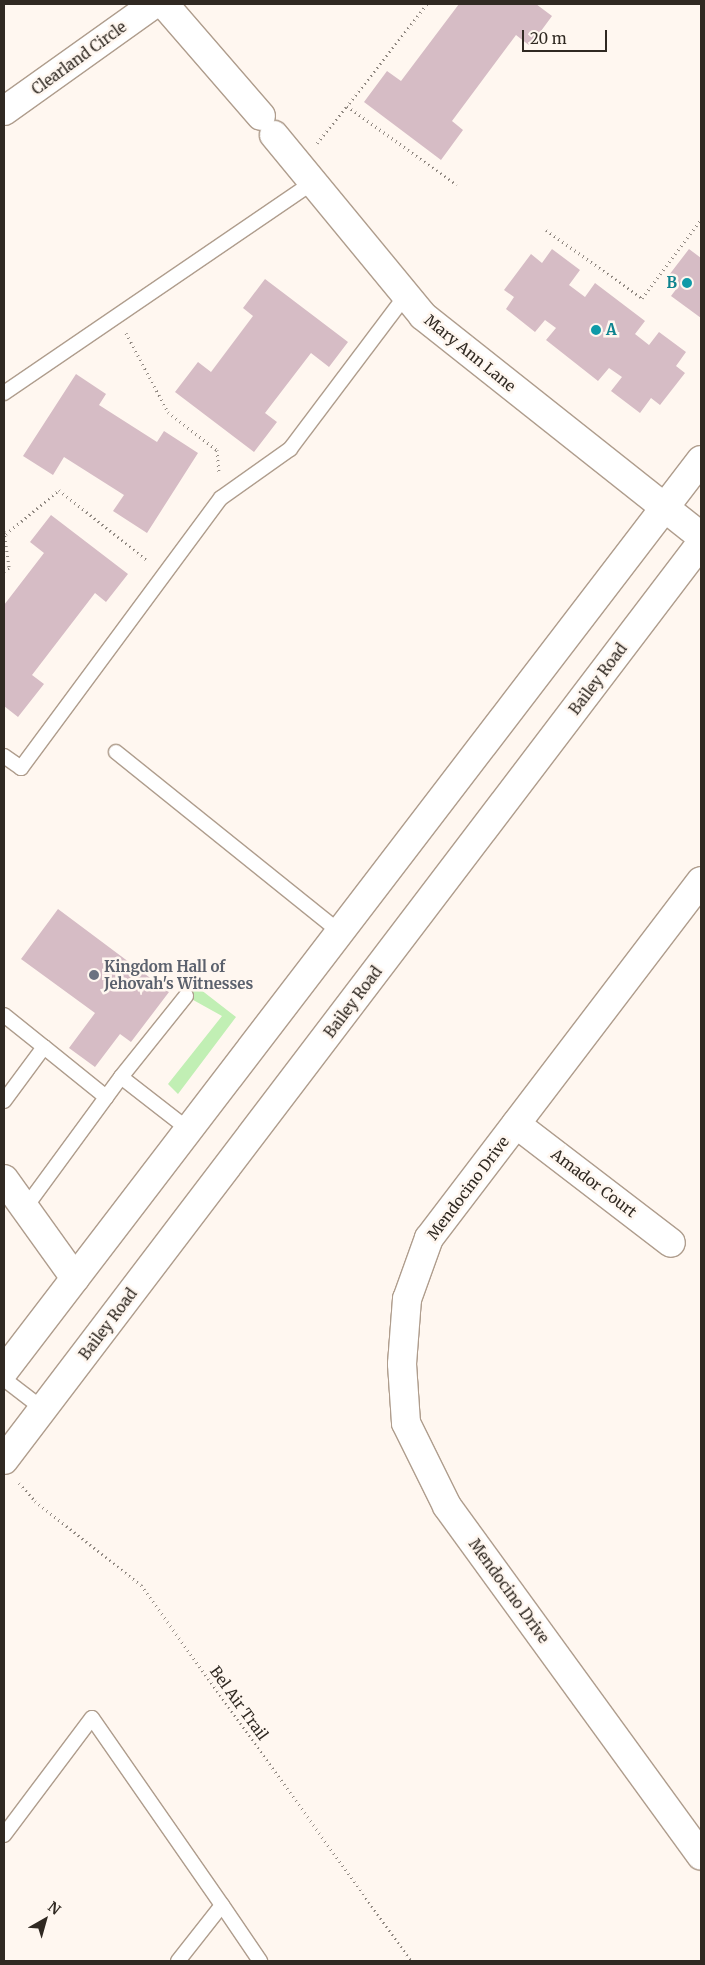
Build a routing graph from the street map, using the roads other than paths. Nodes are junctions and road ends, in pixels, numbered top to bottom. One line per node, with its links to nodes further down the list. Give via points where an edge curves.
1 (154, 4): 3 (street, Clearland Circle)
2 (164, 4): 4 (street, Mary Ann Lane)
3 (4, 111)
4 (305, 175): 5 (street, Mary Ann Lane); 6 (lane, via 117,316)
5 (406, 295): 8 (street, Mary Ann Lane, via 430,322); 12 (lane, via 290,449 221,498 21,768)
6 (4, 393)
7 (701, 460): 8 (street)
8 (665, 508): 9 (street, Mary Ann Lane); 14 (street)
9 (701, 536)
10 (701, 543): 29 (street, Bailey Road)
11 (116, 752): 14 (lane)
12 (4, 756)
13 (701, 880): 21 (street, Mendocino Drive)
14 (340, 932): 22 (street)
15 (186, 996): 18 (lane)
16 (4, 1015): 17 (lane)
17 (44, 1047): 19 (lane); 20 (lane)
18 (121, 1077): 19 (lane); 22 (lane)
19 (106, 1096): 24 (lane)
20 (4, 1101)
21 (516, 1124): 25 (street, Amador Court); 31 (street, Mendocino Drive, via 429,1238 407,1299 402,1364 406,1423 447,1506)
22 (189, 1130): 26 (street)
23 (4, 1179): 24 (street)
24 (25, 1208): 26 (street)
25 (671, 1243)
26 (76, 1278): 27 (street)
27 (4, 1371)
28 (4, 1379): 29 (lane)
29 (43, 1409): 30 (street, Bailey Road)
30 (4, 1460)
31 (692, 1823): 33 (street, Mendocino Drive)
32 (4, 1835): 34 (lane, via 92,1718)
33 (701, 1855)
34 (222, 1905): 35 (lane); 36 (lane)
35 (178, 1961)
36 (260, 1961)

